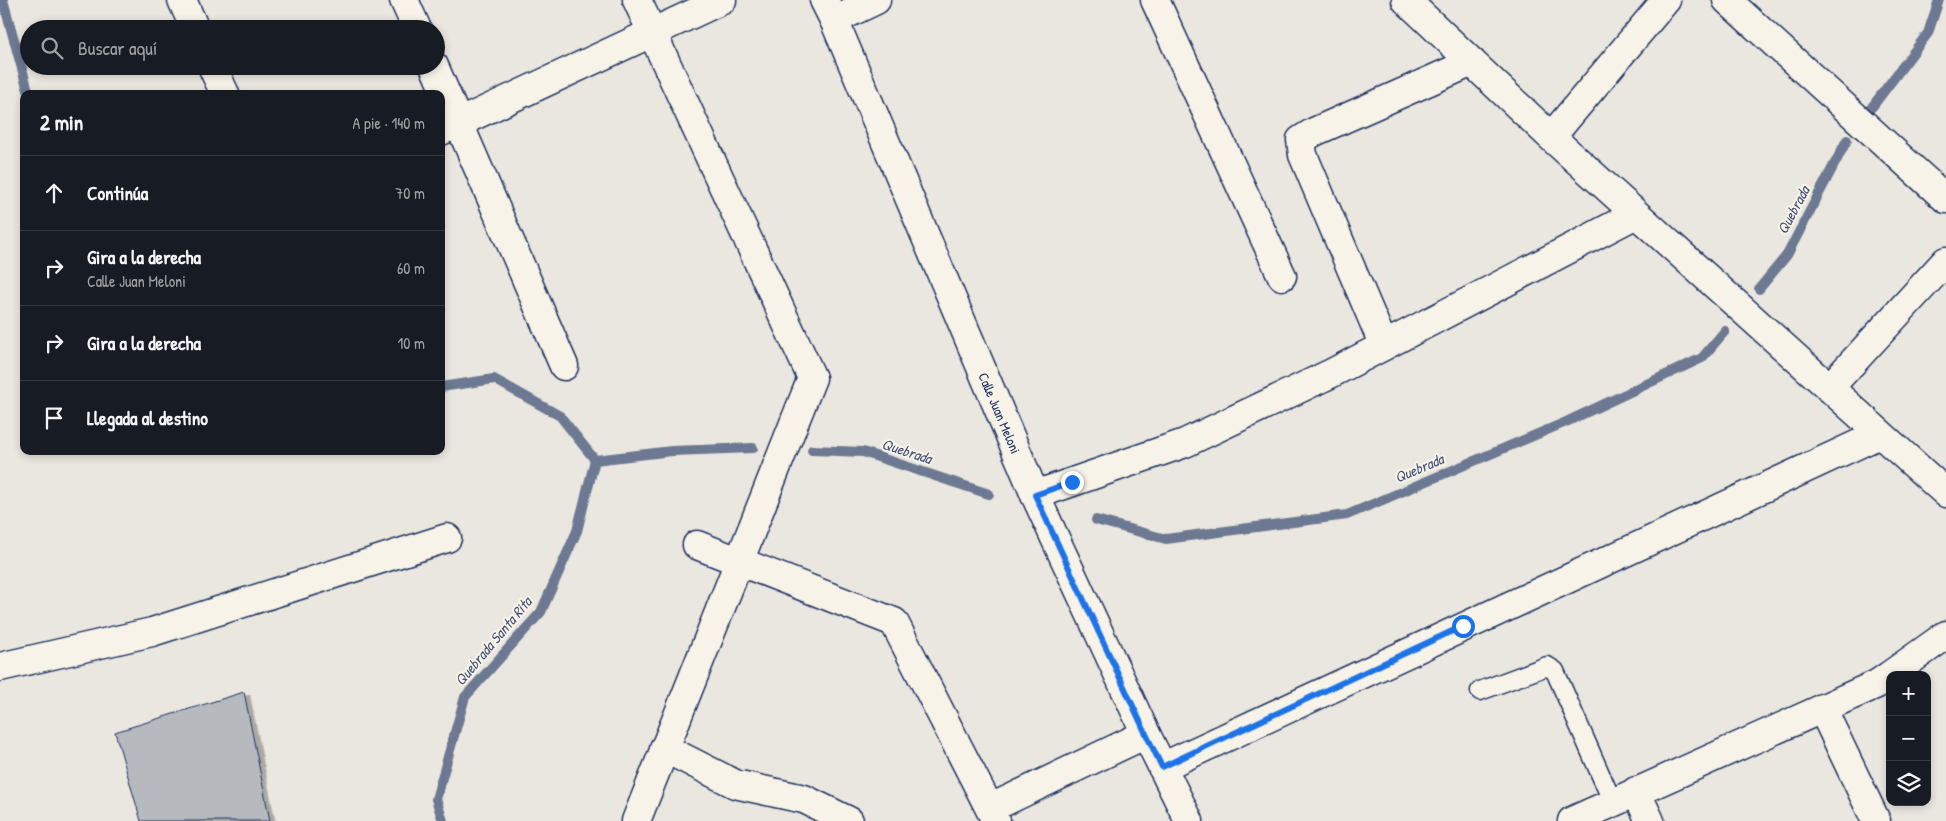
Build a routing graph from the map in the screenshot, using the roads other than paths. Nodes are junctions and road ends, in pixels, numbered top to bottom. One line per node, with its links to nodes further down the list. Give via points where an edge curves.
1 (182, 0): 11 (street)
2 (404, 0): 12 (street)
3 (637, 0): 13 (street)
4 (722, 0): 13 (street)
5 (876, 0): 10 (street)
6 (1155, 0): 25 (street)
7 (1406, 0): 14 (street)
8 (1666, 0): 21 (street)
9 (1727, 0): 22 (street)
10 (829, 10): 31 (street, Calle Juan Meloni)
11 (191, 20)
12 (413, 20)
13 (651, 32): 20 (street); 34 (street, via 812,378)
14 (1472, 62): 21 (street); 26 (street, via 1301,140 1303,155)
15 (216, 75): 17 (street)
16 (436, 75): 18 (street)
17 (223, 90)
18 (440, 90)
19 (445, 107): 20 (street)
20 (450, 126): 27 (street)
21 (1551, 137): 23 (street)
22 (1946, 199)
23 (1636, 214): 26 (street); 28 (street)
24 (1946, 261): 28 (street)
25 (1282, 276)
26 (1384, 346): 31 (street, via 1185,443)
27 (564, 366)
28 (1829, 388): 29 (street)
29 (1880, 434): 30 (street); 43 (street)
30 (1946, 494)
31 (1035, 495): 41 (street, Calle Juan Meloni)
32 (447, 538): 36 (street, via 152,632)
33 (697, 545): 34 (street)
34 (740, 561): 42 (street); 45 (street, via 894,622)
35 (1946, 635): 37 (street)
36 (2, 660)
37 (1896, 671)
38 (1886, 678): 40 (street)
39 (1480, 691): 44 (lane, via 1547,666 1555,671)
40 (1822, 708): 44 (street); 51 (street)
41 (1146, 734): 43 (street, Calle Juan Meloni); 45 (street)
42 (664, 748): 46 (street); 47 (street, via 735,784 804,799)
43 (1162, 767): 48 (street, Calle Juan Meloni)
44 (1625, 797): 49 (street); 50 (street)
45 (994, 814)
46 (636, 821)
47 (849, 821)
48 (1189, 821)
49 (1572, 821)
50 (1650, 821)
51 (1876, 821)

